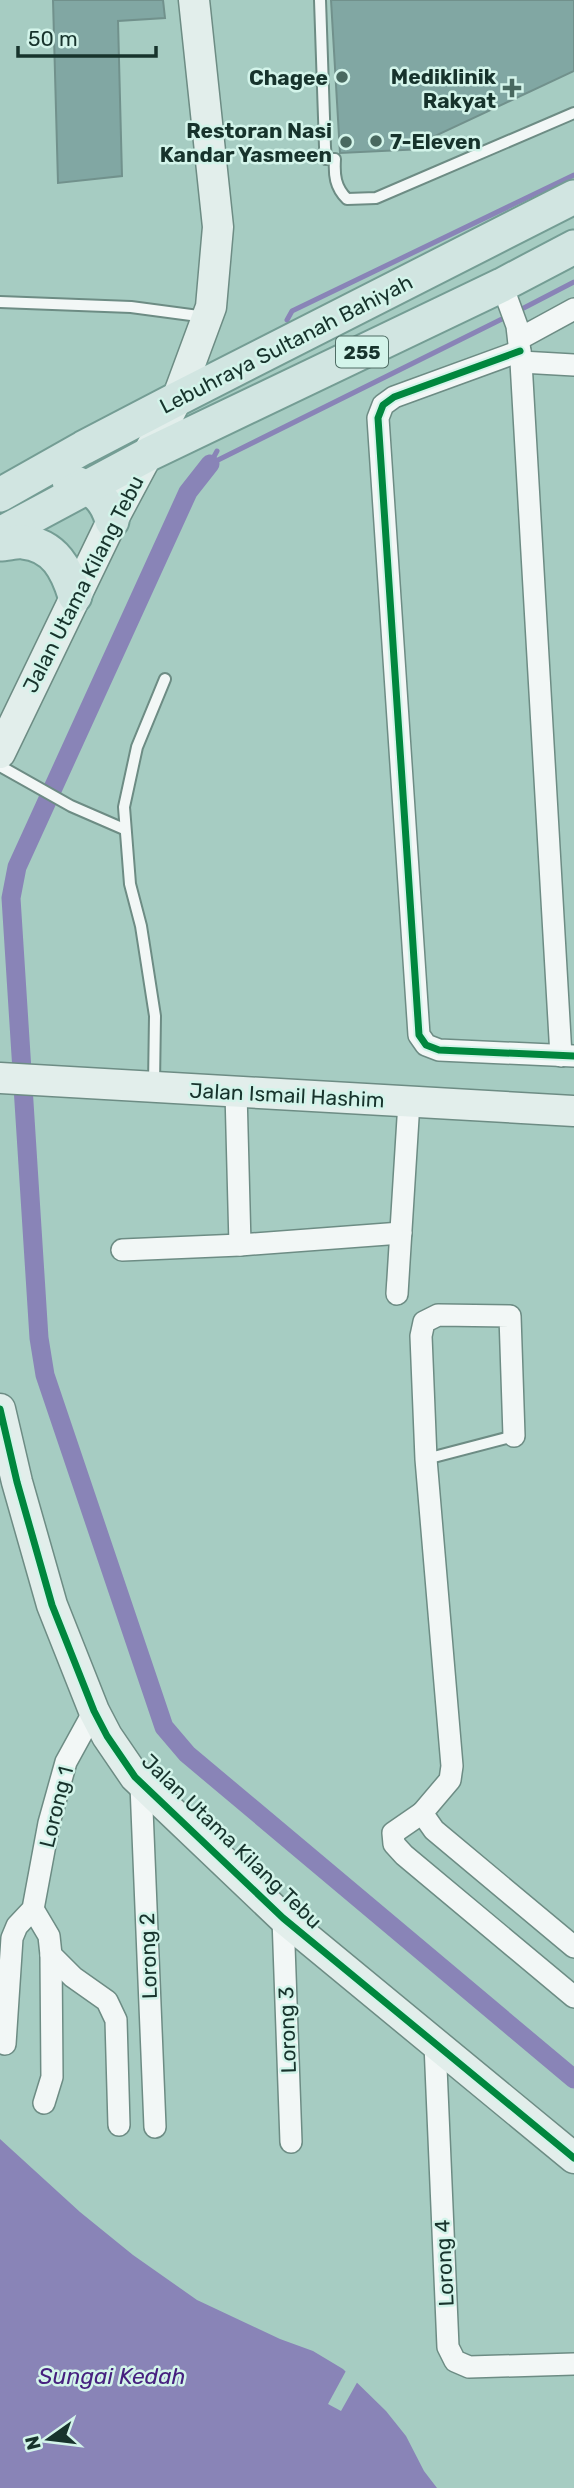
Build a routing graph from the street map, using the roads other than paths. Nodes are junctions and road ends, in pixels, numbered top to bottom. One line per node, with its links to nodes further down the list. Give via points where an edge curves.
1 (194, 0): 11 (street, Jalan Utama Kilang Tebu, via 218,227)
2 (313, 0): 4 (lane)
3 (320, 0): 4 (lane)
4 (320, 14): 5 (lane, via 326,159 335,159 334,177 347,199 376,198)
5 (574, 113)
6 (574, 197): 14 (main road, Lebuhraya Sultanah Bahiyah / 255)
7 (574, 247): 8 (main road, Lebuhraya Sultanah Bahiyah / 255)
8 (505, 293): 12 (street); 15 (main road, Lebuhraya Sultanah Bahiyah / 255)
9 (0, 302): 11 (lane, via 131,307)
10 (574, 309): 12 (street)
11 (208, 317): 14 (street, Jalan Utama Kilang Tebu)
12 (519, 345): 13 (street); 27 (street); 27 (street, via 394,397 383,405 378,418 419,1035 426,1045 439,1050)
13 (574, 365)
14 (177, 399): 15 (street, Jalan Utama Kilang Tebu); 16 (main road, Lebuhraya Sultanah Bahiyah / 255)
15 (149, 454): 17 (main road, Lebuhraya Sultanah Bahiyah / 255); 19 (street, Jalan Utama Kilang Tebu)
16 (32, 478): 17 (main road); 18 (main road, Lebuhraya Sultanah Bahiyah / 255)
17 (90, 487): 19 (main road, via 106,503); 20 (main road, Lebuhraya Sultanah Bahiyah / 255)
18 (0, 495)
19 (112, 521): 22 (street, Jalan Utama Kilang Tebu)
20 (0, 534)
21 (0, 544): 22 (main road, via 22,542 56,556 67,571)
22 (75, 596): 24 (street, Jalan Utama Kilang Tebu)
23 (165, 679): 26 (lane, via 137,747)
24 (0, 753)
25 (0, 766): 26 (lane, via 71,806)
26 (124, 829): 29 (lane, via 155,1016)
27 (567, 1056)
28 (2, 1078): 29 (street, Jalan Ismail Hashim)
29 (155, 1087): 30 (street, Jalan Ismail Hashim)
30 (236, 1092): 31 (street, Jalan Ismail Hashim); 34 (street)
31 (409, 1101): 32 (street, Jalan Ismail Hashim); 33 (street)
32 (574, 1111)
33 (401, 1233): 34 (street); 36 (street)
34 (240, 1245): 35 (street)
35 (122, 1250)
36 (397, 1294)
37 (0, 1409): 40 (street, Jalan Utama Kilang Tebu, via 52,1605)
38 (514, 1436): 39 (lane); 39 (street, via 510,1316 438,1315 424,1322 421,1336)
39 (426, 1459): 42 (street, via 452,1766 450,1780)
40 (94, 1711): 41 (street, Jalan Utama Kilang Tebu); 43 (street, Lorong 1, via 60,1781)
41 (141, 1785): 44 (street, Jalan Utama Kilang Tebu); 52 (street, Lorong 2)
42 (422, 1813): 45 (street, via 435,1830); 47 (street, via 393,1833 394,1844)
43 (33, 1909): 46 (street, via 49,1936); 48 (street, Lorong 1, via 12,1938)
44 (283, 1918): 49 (street, Jalan Utama Kilang Tebu); 53 (street, Lorong 3)
45 (574, 1947)
46 (51, 1955): 50 (street, via 52,2077); 51 (street, via 113,2010)
47 (574, 1996)
48 (5, 2044)
49 (435, 2044): 54 (street, Jalan Utama Kilang Tebu); 55 (street, Lorong 4, via 448,2347 455,2361 470,2367)
50 (44, 2103)
51 (119, 2125)
52 (155, 2127)
53 (291, 2142)
54 (574, 2158)
55 (574, 2364)

